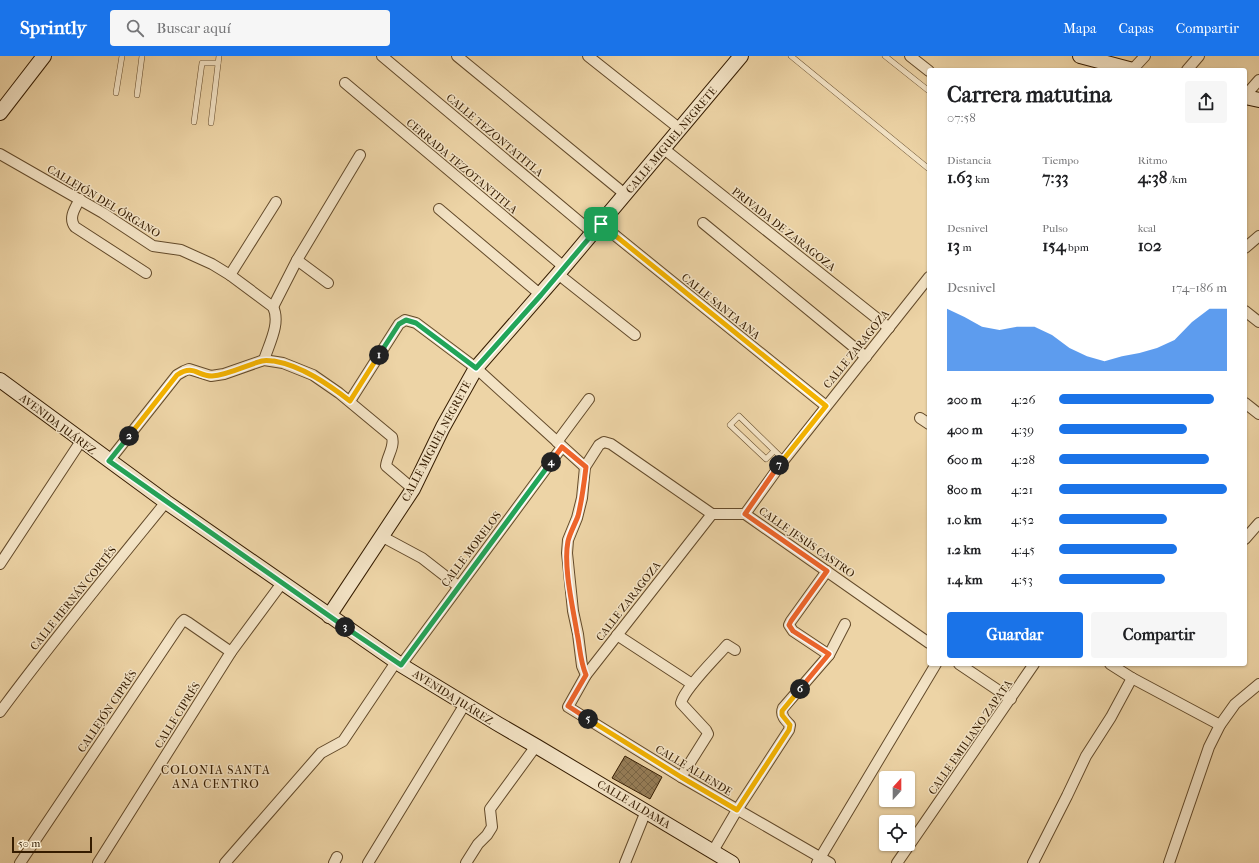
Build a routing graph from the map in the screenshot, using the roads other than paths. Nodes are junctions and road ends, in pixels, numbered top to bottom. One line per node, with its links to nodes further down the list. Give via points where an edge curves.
1 (44, 56): 28 (street)
2 (122, 56): 23 (lane)
3 (142, 56): 25 (lane)
4 (219, 56): 15 (lane)
5 (382, 56): 41 (street, CALLE TEZONTATITLA)
6 (457, 56): 36 (street)
7 (588, 56): 31 (street)
8 (741, 56): 31 (street, CALLE MIGUEL NEGRETE)
9 (791, 56): 35 (lane)
10 (885, 56): 22 (lane)
11 (910, 56): 19 (street)
12 (1080, 56): 16 (street)
13 (1144, 56): 17 (street)
14 (1199, 56): 18 (street)
15 (218, 64): 29 (lane, via 202,63); 30 (lane)
16 (1125, 68)
17 (1134, 68)
18 (1188, 68)
19 (927, 69)
20 (1259, 80): 24 (street)
21 (345, 83): 45 (street, CERRADA TEZOTANTITLA)
22 (927, 89)
23 (116, 93)
24 (1247, 94)
25 (138, 95)
26 (1247, 97): 27 (street)
27 (1259, 100)
28 (0, 113)
29 (194, 122)
30 (211, 123)
31 (680, 129): 32 (street, CALLE MIGUEL NEGRETE)
32 (664, 149): 36 (street, CALLE MIGUEL NEGRETE); 54 (street, PRIVADA DE ZARAGOZA)
33 (0, 154): 37 (street, CALLEJÓN DEL ÓRGANO)
34 (360, 155): 44 (street)
35 (927, 167)
36 (626, 195): 41 (street, CALLE MIGUEL NEGRETE)
37 (80, 199): 46 (street, via 72,217 75,227); 47 (street, CALLEJÓN DEL ÓRGANO, via 153,246 181,250)
38 (276, 202): 47 (street)
39 (439, 209): 50 (street)
40 (703, 223): 56 (street)
41 (597, 228): 45 (street, CALLE MIGUEL NEGRETE); 63 (street, CALLE SANTA ANA)
42 (1259, 236): 43 (street)
43 (1247, 246)
44 (297, 260): 49 (street); 51 (street)
45 (561, 271): 50 (street, CALLE MIGUEL NEGRETE); 55 (street, CERRADA TEZOTANTITLA)
46 (146, 273)
47 (230, 275): 51 (street, CALLEJÓN DEL ÓRGANO)
48 (927, 280): 54 (street, CALLE ZARAGOZA)
49 (328, 283)
50 (541, 295): 58 (street, CALLE MIGUEL NEGRETE)
51 (273, 307): 57 (street, via 276,322)
52 (1247, 313): 53 (street)
53 (1259, 322)
54 (889, 328): 56 (street, CALLE ZARAGOZA)
55 (635, 335)
56 (866, 356): 63 (street, CALLE ZARAGOZA)
57 (264, 360): 61 (street, via 283,363 313,375); 71 (street, via 211,376 184,370 177,375)
58 (476, 368): 61 (street, via 416,323 406,320 399,324); 68 (street); 73 (street, CALLE MIGUEL NEGRETE)
59 (0, 380): 67 (street, AVENIDA JUÁREZ)
60 (589, 399): 68 (street, CALLE MORELOS)
61 (350, 401): 73 (street, via 392,437 392,447 386,466)
62 (1247, 405): 64 (street)
63 (826, 406): 70 (street, CALLE ZARAGOZA)
64 (1259, 414)
65 (920, 418): 66 (street)
66 (927, 423)
67 (81, 441): 71 (street, AVENIDA JUÁREZ); 80 (street)
68 (559, 444): 72 (street); 83 (street, CALLE MORELOS)
69 (774, 451): 69 (lane, via 739,416 730,425 766,459); 70 (lane)
70 (784, 460): 76 (street, CALLE ZARAGOZA)
71 (109, 461): 74 (street, AVENIDA JUÁREZ)
72 (586, 467): 75 (street, via 598,445 604,442 611,444); 96 (street, via 582,498 566,553 582,666)
73 (413, 488): 78 (street, CALLE MIGUEL NEGRETE)
74 (166, 502): 82 (street, AVENIDA JUÁREZ); 103 (street, CALLE HERNÁN CORTÉS, via 84,602)
75 (712, 514): 76 (street, CALLE JESÚS CASTRO); 86 (street, CALLE ZARAGOZA)
76 (745, 514): 81 (street, CALLE JESÚS CASTRO)
77 (1259, 523): 79 (street)
78 (381, 536): 83 (street, via 422,558); 84 (street, CALLE MIGUEL NEGRETE)
79 (1247, 537)
80 (0, 564)
81 (827, 571): 87 (street, CALLE JESÚS CASTRO); 90 (street, via 789,625 793,631)
82 (282, 583): 84 (street, AVENIDA JUÁREZ); 89 (street, CALLE CIPRÉS)
83 (458, 586): 91 (street, CALLE MORELOS)
84 (330, 616): 91 (street, AVENIDA JUÁREZ)
85 (845, 624): 90 (street)
86 (617, 635): 96 (street, CALLE ZARAGOZA); 98 (street)
87 (927, 642)
88 (735, 650): 98 (street, via 727,645)
89 (231, 652): 111 (street, CALLEJÓN CIPRÉS, via 184,620); 112 (street, CALLE CIPRÉS)
90 (829, 654): 107 (street, via 782,711 790,725 789,730)
91 (399, 663): 101 (street, AVENIDA JUÁREZ); 113 (street, CALLE MORELOS, via 343,741 321,753)
92 (935, 666): 110 (street)
93 (962, 666): 100 (street)
94 (1033, 666): 100 (street, CALLE EMILIANO ZAPATA)
95 (1113, 666): 97 (street)
96 (586, 675): 102 (street, CALLE ZARAGOZA)
97 (1132, 678): 104 (street); 120 (street, via 1086,756)
98 (692, 684): 106 (street, via 681,703 708,734)
99 (1259, 684): 104 (street, via 1235,704)
100 (1011, 699): 119 (street, CALLE EMILIANO ZAPATA)
101 (465, 704): 105 (street, AVENIDA JUÁREZ); 114 (street)
102 (568, 706): 106 (street, CALLE ALLENDE)
103 (0, 712)
104 (1220, 725): 121 (street, via 1209,747)
105 (536, 746): 108 (street, CALLE ALDAMA); 115 (street, via 490,809 492,827)
106 (681, 777): 107 (street, CALLE ALLENDE)
107 (737, 810): 109 (street); 110 (street, CALLE ALLENDE)
108 (646, 811): 109 (street, CALLE ALDAMA); 116 (street)
109 (713, 851): 117 (street, CALLE ALDAMA)
110 (819, 860): 118 (street, CALLE ALLENDE)
111 (20, 863)
112 (98, 863)
113 (225, 863)
114 (368, 863)
115 (466, 863)
116 (625, 863)
117 (732, 863)
118 (830, 863)
119 (897, 863)
120 (1033, 863)
121 (1169, 863)

